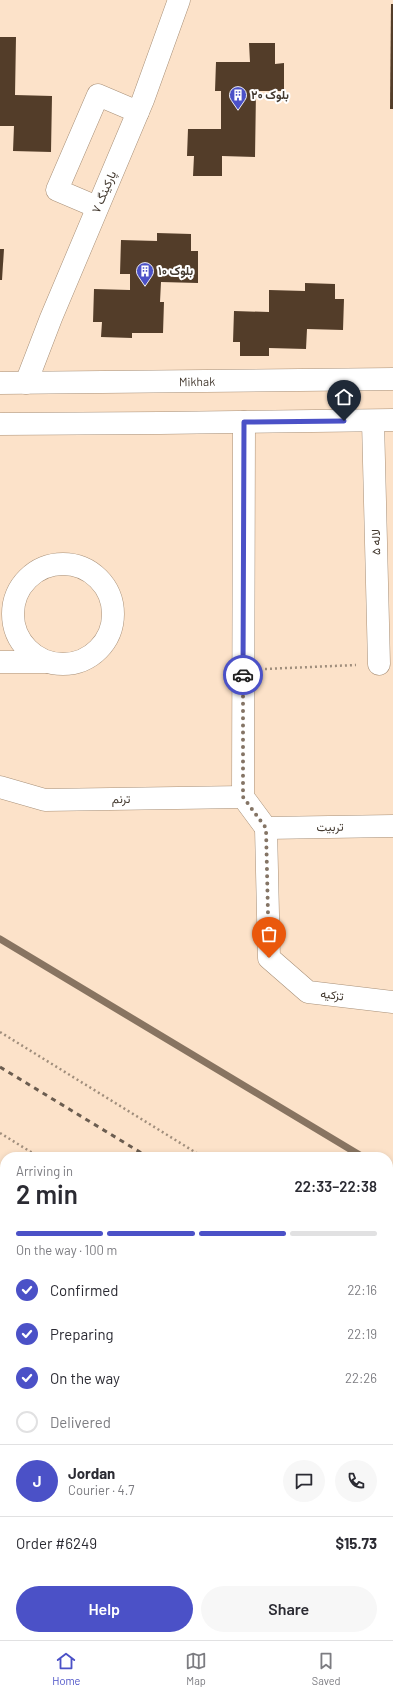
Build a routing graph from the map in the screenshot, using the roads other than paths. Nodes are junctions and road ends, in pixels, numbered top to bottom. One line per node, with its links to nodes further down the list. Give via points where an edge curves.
1 (180, 0): 2 (street, پارکینگ ۷)
2 (138, 112): 3 (street, پارکینگ ۷); 3 (street, via 98,95 57,190)
3 (98, 207): 6 (street, پارکینگ ۷)
4 (393, 379): 6 (street, Mikhak)
5 (0, 383): 6 (street, Mikhak)
6 (26, 383)
7 (383, 420): 8 (street); 13 (street, لاله ۵)
8 (244, 422): 9 (street); 15 (street)
9 (0, 424)
10 (7, 625): 12 (street, via 31,653); 12 (street, via 18,593 27,580 40,570 55,565 71,565 87,570 100,580 109,593 113,609 112,626 106,641 94,654 80,662 63,665)
11 (0, 662): 12 (street)
12 (46, 662)
13 (379, 664)
14 (0, 787): 15 (street, ترنم, via 44,800)
15 (243, 797): 17 (street)
16 (393, 826): 17 (street, تربیت)
17 (266, 828): 18 (street, تزکیه, via 269,958 308,992)
18 (393, 1002)

